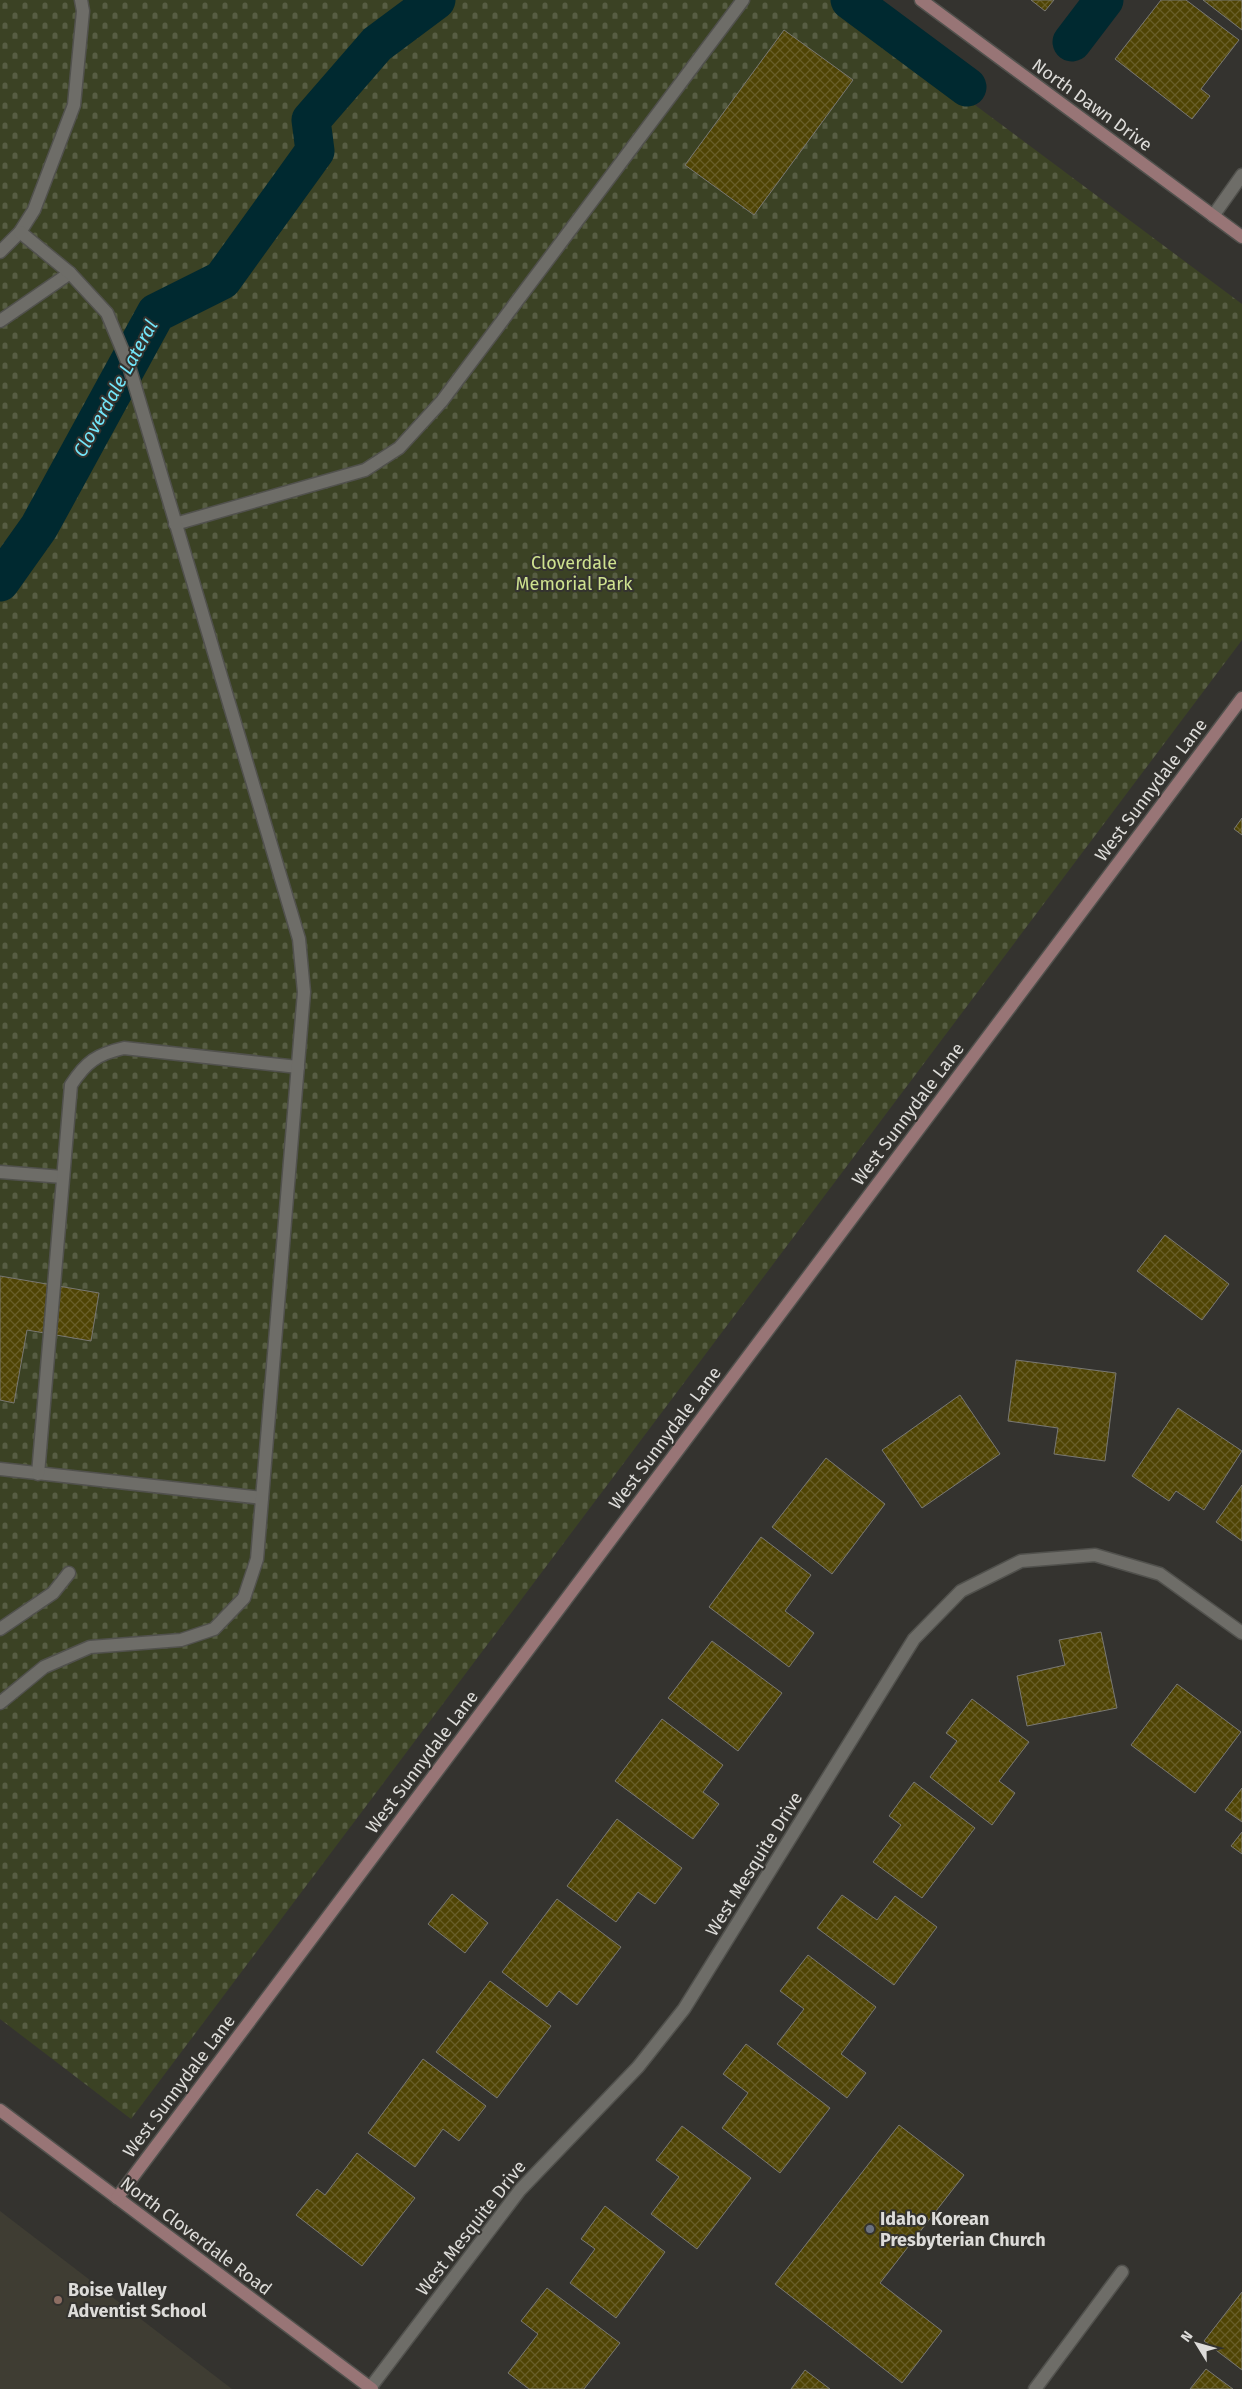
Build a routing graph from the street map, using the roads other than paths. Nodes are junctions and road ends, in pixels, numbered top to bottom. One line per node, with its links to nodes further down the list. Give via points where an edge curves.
1 (81, 0): 6 (street, via 83,10 74,106 34,210)
2 (743, 0): 11 (street, via 442,401 399,448 365,470)
3 (921, 0): 5 (street, North Dawn Drive)
4 (1242, 175): 5 (street)
5 (1213, 216): 7 (street, North Dawn Drive)
6 (20, 232): 8 (street); 9 (street)
7 (1242, 237)
8 (0, 252)
9 (70, 273): 10 (street); 11 (street, via 107,313 128,366)
10 (0, 321)
11 (175, 524): 13 (street, via 299,939 304,992)
12 (1242, 698): 24 (street, West Sunnydale Lane)
13 (298, 1067): 15 (street, via 124,1048 104,1053 83,1067 71,1085); 18 (street)
14 (0, 1172): 15 (street)
15 (63, 1177): 17 (street)
16 (0, 1469): 17 (street)
17 (38, 1474): 18 (street)
18 (262, 1498): 22 (street, via 257,1559 244,1598 214,1629 181,1640 90,1647 44,1667)
19 (68, 1573): 20 (street, via 53,1594)
20 (0, 1629)
21 (1242, 1633): 26 (street, West Mesquite Drive, via 1160,1574 1096,1555 1022,1561 961,1591 914,1639 684,2009 638,2067 520,2190)
22 (0, 1703)
23 (0, 2110): 24 (street, North Cloverdale Road)
24 (117, 2198): 26 (street, North Cloverdale Road)
25 (1122, 2272): 27 (street)
26 (371, 2388)
27 (1035, 2389)

